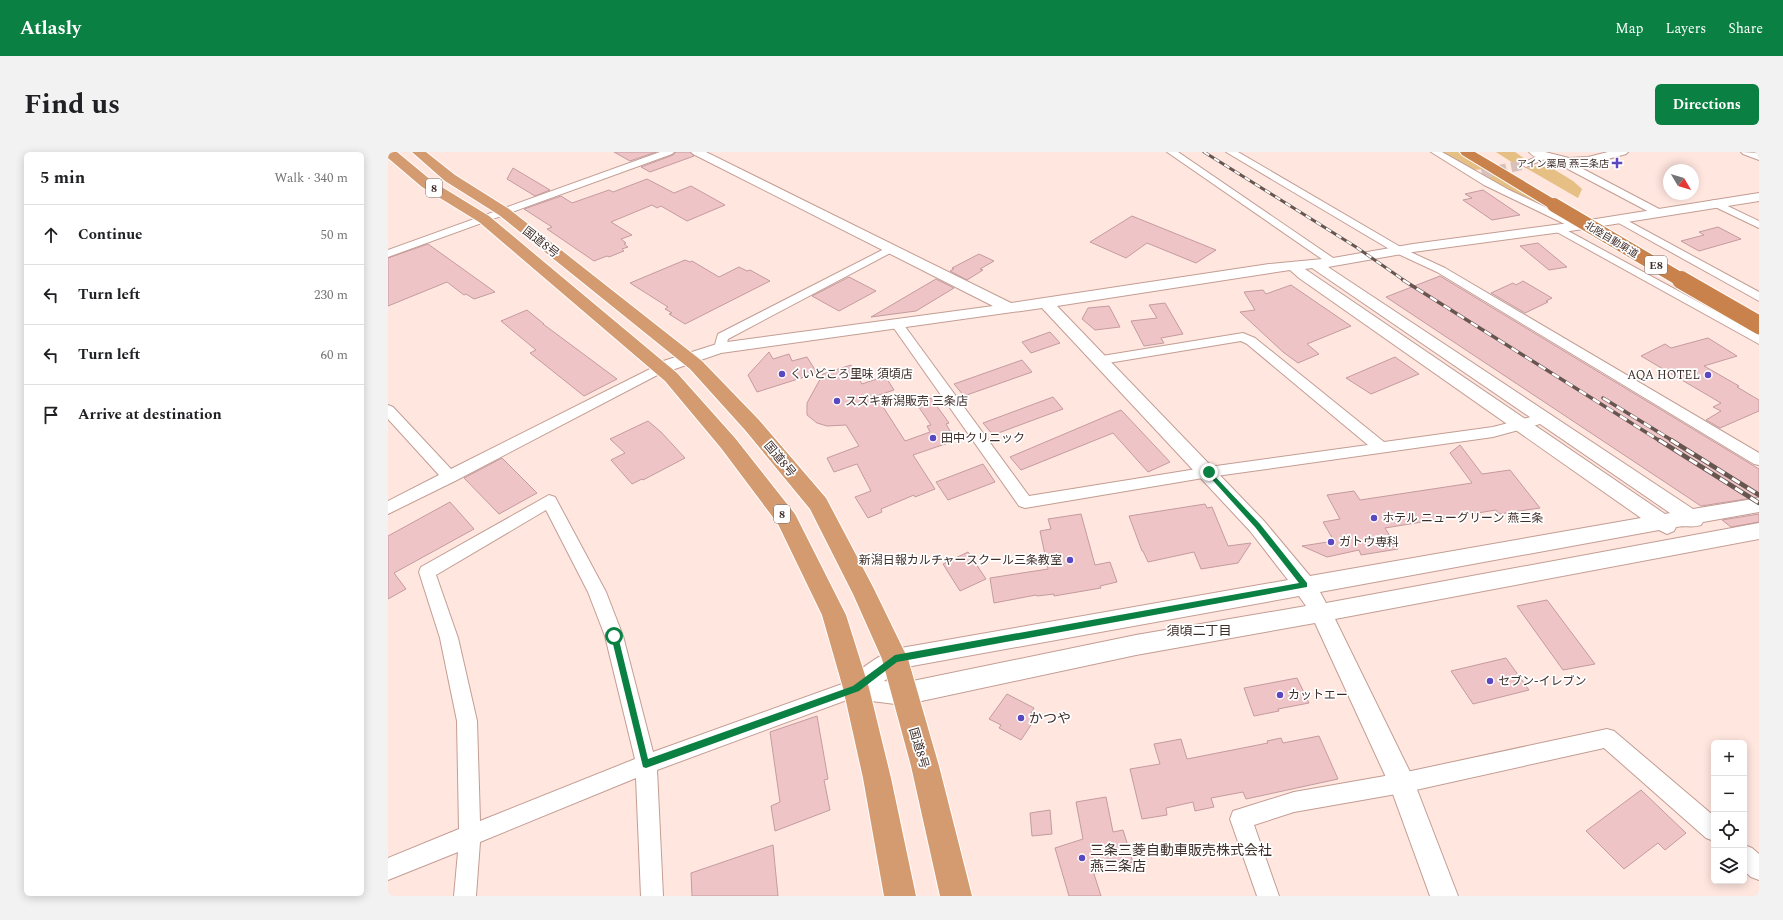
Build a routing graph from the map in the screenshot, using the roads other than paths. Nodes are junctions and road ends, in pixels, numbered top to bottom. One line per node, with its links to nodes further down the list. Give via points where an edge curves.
1 (389, 152): 22 (highway, 国道8号 / 8, via 427,184)
2 (418, 152): 20 (highway, 国道8号 / 8, via 450,178)
3 (669, 152): 20 (street)
4 (697, 152): 27 (street)
5 (1172, 152): 30 (street)
6 (1231, 152): 28 (street)
7 (1436, 152): 16 (street)
8 (1466, 152): 38 (highway, 北陸自動車道 / E8, bridge)
9 (1485, 152): 36 (highway, 北陸自動車道 / E8)
10 (1622, 152): 14 (street, via 1577,163)
11 (1747, 152): 13 (street)
12 (1540, 154): 14 (street); 15 (street)
13 (1759, 157)
14 (1566, 162): 21 (street)
15 (1526, 164)
16 (1470, 174): 17 (street); 25 (street, via 1537,209)
17 (1482, 174)
18 (1759, 197): 19 (street)
19 (1715, 204): 21 (street); 24 (street)
20 (504, 212): 22 (street); 41 (highway, 国道8号 / 8)
21 (1659, 213): 23 (street)
22 (484, 219): 29 (street); 43 (highway, 国道8号 / 8)
23 (1619, 219): 25 (street); 33 (street)
24 (1759, 225)
25 (1577, 226): 26 (street)
26 (1560, 228): 28 (street); 39 (street)
27 (892, 248): 35 (street); 40 (street, via 722,337)
28 (1400, 251): 30 (street); 48 (street, via 1441,270)
29 (388, 254)
30 (1333, 262): 31 (street)
31 (1315, 264): 32 (street); 45 (street)
32 (1294, 266): 34 (street); 46 (street)
33 (1759, 297)
34 (1046, 303): 35 (street); 42 (street)
35 (1009, 308): 37 (street)
36 (1759, 310)
37 (897, 324): 40 (street); 49 (street, via 1026,502)
38 (1759, 325)
39 (1759, 340)
40 (720, 348): 41 (street)
41 (688, 358): 43 (street); 60 (highway, 国道8号 / 8, via 752,425 818,504)
42 (1102, 360): 47 (street, via 1243,337); 49 (street)
43 (660, 368): 50 (street); 61 (highway, 国道8号 / 8, via 728,443 787,520 834,615)
44 (388, 410): 50 (street)
45 (1546, 418): 46 (street); 53 (street)
46 (1522, 425): 47 (street, via 1493,432); 54 (street)
47 (1381, 448): 49 (street)
48 (1759, 460)
49 (1209, 472): 58 (street, via 1258,526)
50 (450, 477): 52 (street)
51 (1759, 505): 53 (street)
52 (388, 508)
53 (1689, 516): 54 (street); 56 (street)
54 (1660, 521): 57 (street); 58 (street)
55 (1759, 531): 56 (street)
56 (1720, 538): 57 (street)
57 (1691, 543): 59 (street)
58 (1304, 585): 59 (street); 60 (street)
59 (1321, 613): 62 (street, via 1136,645); 64 (street)
60 (895, 659): 61 (street); 62 (highway, 国道8号 / 8)
61 (856, 688): 62 (street); 63 (street); 72 (highway, 国道8号 / 8)
62 (903, 694): 73 (highway, 国道8号 / 8, via 927,773)
63 (646, 764): 66 (street); 66 (street, via 614,636 597,592 549,501 427,572 449,638 467,722); 71 (street)
64 (1402, 783): 65 (street, via 1607,738); 74 (street, via 1294,802 1241,818); 75 (street)
65 (1711, 827)
66 (470, 834): 68 (street); 70 (street)
67 (1747, 859): 69 (street)
68 (388, 869)
69 (1759, 869)
70 (465, 896)
71 (652, 896)
72 (900, 896)
73 (956, 896)
74 (1268, 896)
75 (1444, 896)

